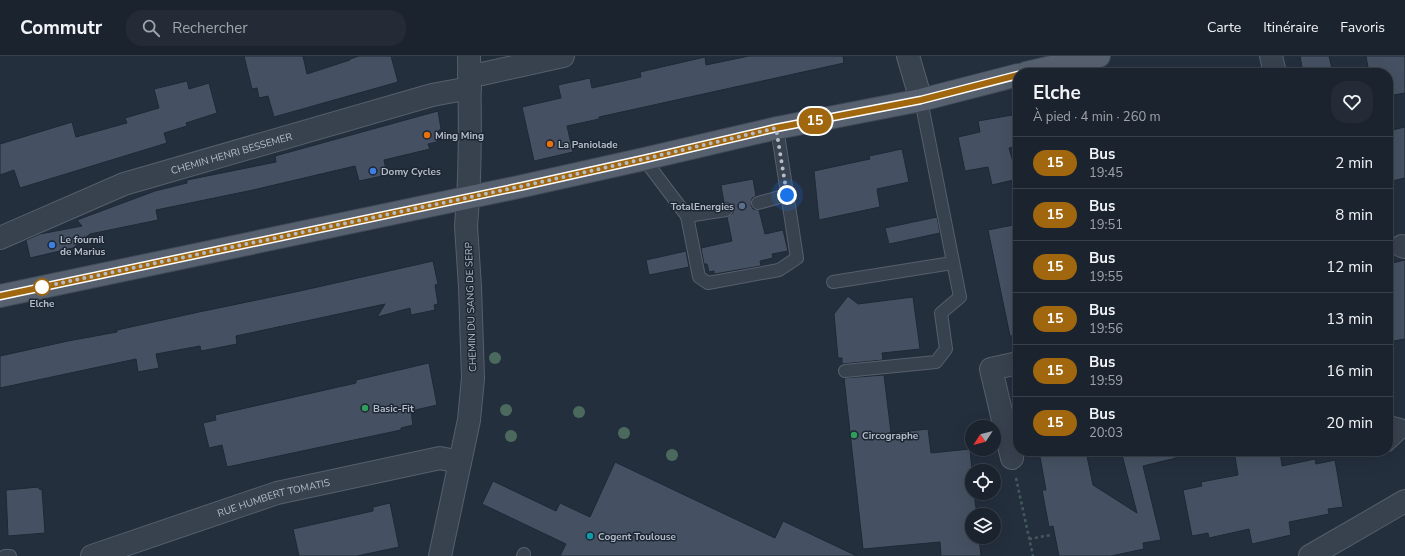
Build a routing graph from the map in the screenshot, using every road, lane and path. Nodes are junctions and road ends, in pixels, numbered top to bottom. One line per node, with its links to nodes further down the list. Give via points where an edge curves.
1 (563, 56): 7 (street, CHEMIN HENRI BESSEMER, via 482,74)
2 (908, 56): 9 (street)
3 (1099, 56): 5 (main road)
4 (1271, 56): 6 (street)
5 (1051, 68)
6 (1274, 68)
7 (469, 73): 13 (street, CHEMIN DU SANG DE SERP); 17 (street, CHEMIN HENRI BESSEMER, via 432,95 124,184)
8 (1013, 76): 9 (main road)
9 (921, 100): 10 (main road); 18 (lane)
10 (776, 128): 11 (main road); 12 (lane)
11 (644, 159): 13 (main road); 16 (lane)
12 (787, 195): 14 (lane); 16 (lane, via 797,258 779,270 708,283 699,277)
13 (468, 198): 20 (main road); 27 (street, CHEMIN DU SANG DE SERP, via 466,226 473,378 469,420)
14 (758, 203)
15 (726, 210): 16 (lane)
16 (687, 216)
17 (0, 238)
18 (952, 263): 19 (lane); 22 (lane, via 960,297 941,314 946,349 936,362)
19 (833, 282)
20 (0, 296)
21 (1013, 364): 26 (street, via 991,369)
22 (845, 371)
23 (1393, 425): 24 (street)
24 (1405, 429): 25 (lane)
25 (1393, 440)
26 (1012, 458): 30 (path)
27 (460, 462): 33 (street, RUE HUMBERT TOMATIS, via 440,458 277,493); 34 (street, CHEMIN DU SANG DE SERP)
28 (1405, 501): 36 (street)
29 (1051, 535): 30 (path)
30 (1029, 539): 35 (path)
31 (5, 556): 32 (lane)
32 (10, 556)
33 (92, 556)
34 (440, 556)
35 (1033, 556)
36 (1310, 556)

